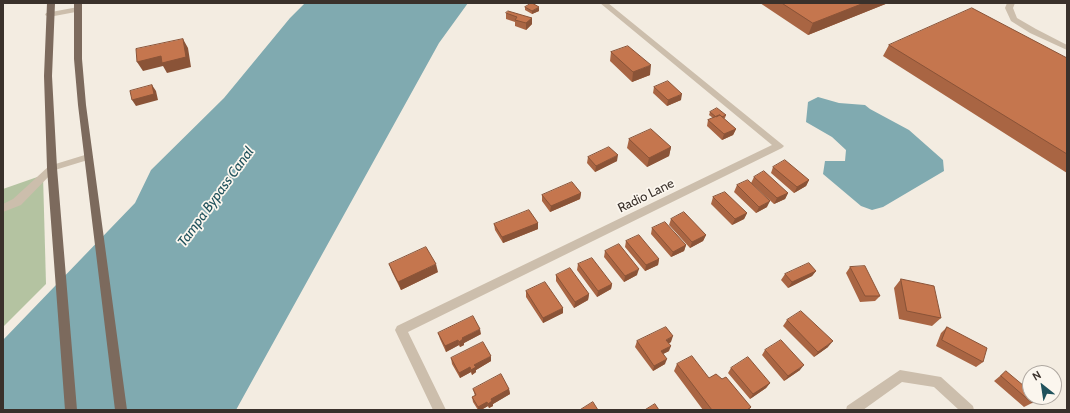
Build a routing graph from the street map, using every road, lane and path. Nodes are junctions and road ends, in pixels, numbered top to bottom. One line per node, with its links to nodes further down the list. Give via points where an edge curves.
1 (51, 3): 5 (main road)
2 (604, 3): 12 (street, Radio Lane, via 779,146 401,330)
3 (1011, 3): 6 (street, via 1009,8 1014,19)
4 (78, 6): 5 (street); 7 (main road, via 79,70)
5 (49, 15): 8 (main road, via 48,76)
6 (1067, 48)
7 (88, 157): 8 (street); 11 (main road)
8 (52, 168): 9 (street, via 17,202); 10 (main road)
9 (3, 208)
10 (71, 410)
11 (121, 410)
12 (440, 410)
13 (852, 410): 14 (street, via 900,376 937,381)
14 (968, 410)

